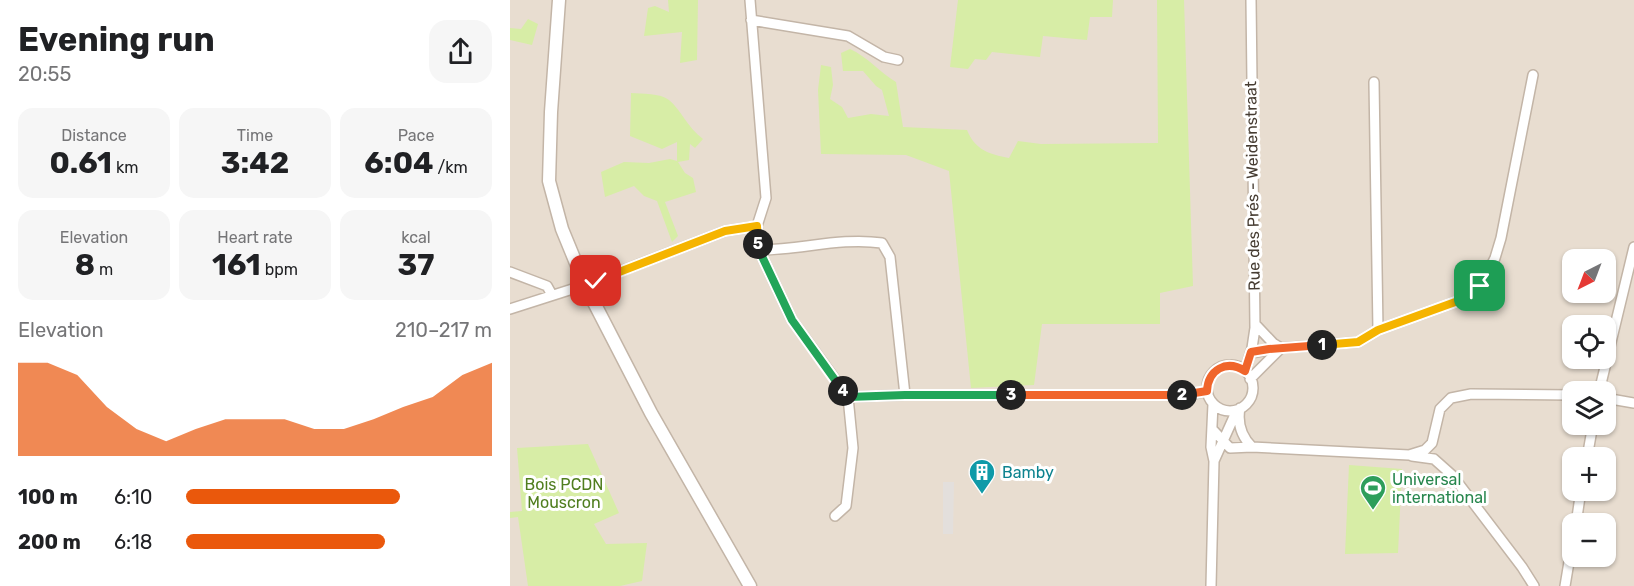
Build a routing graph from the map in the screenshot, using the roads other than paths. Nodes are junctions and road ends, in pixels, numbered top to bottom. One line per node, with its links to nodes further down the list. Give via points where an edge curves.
1 (559, 0): 12 (street, via 549,181 562,228)
2 (750, 0): 4 (street)
3 (1251, 0): 15 (street, Rue des Prés - Weidenstraat)
4 (751, 20): 5 (street, via 848,36 884,57); 8 (street, via 766,198)
5 (898, 60)
6 (1533, 75): 16 (street, via 1501,238 1487,275 1480,286 1458,301)
7 (1374, 82): 16 (street)
8 (757, 226): 10 (street); 12 (street, via 725,231)
9 (1634, 247): 20 (street)
10 (759, 250): 22 (street, via 863,240 882,243 890,257); 24 (street, via 792,320)
11 (510, 272): 13 (street, via 547,286)
12 (585, 285): 13 (street); 36 (street, via 651,413)
13 (552, 296): 14 (street)
14 (510, 309)
15 (1255, 324): 17 (street); 18 (street, Rue des Prés - Weidenstraat)
16 (1378, 330): 17 (street, via 1358,342)
17 (1281, 348): 18 (street); 19 (street)
18 (1251, 352): 19 (street, Rue des Prés - Weidenstraat)
19 (1247, 375): 21 (street, via 1232,366 1219,368 1209,378); 28 (street, Rue des Prés - Weidenstraat, via 1252,384 1251,396)
20 (1602, 381)
21 (1207, 391): 22 (street, via 1190,395); 27 (street, Rue des Prés - Weidenstraat)
22 (905, 395): 24 (street)
23 (1562, 395): 32 (street, via 1471,394 1451,398 1440,409 1432,443)
24 (848, 397): 34 (street, via 853,448 846,506)
25 (1616, 400): 26 (street)
26 (1634, 403)
27 (1213, 404): 28 (street, via 1226,411); 29 (street, Rue des Prés - Weidenstraat)
28 (1238, 409): 30 (street, Rue des Prés - Weidenstraat); 31 (street, via 1239,428)
29 (1212, 429): 30 (street); 33 (street, Rue des Prés - Weidenstraat)
30 (1222, 441): 31 (street, via 1230,448); 33 (street, Rue des Prés - Weidenstraat)
31 (1252, 447): 32 (street)
32 (1409, 455): 38 (street, via 1434,459 1452,475)
33 (1214, 461): 37 (street, Rue des Prés - Weidenstraat)
34 (835, 516)
35 (1568, 567): 39 (street)
36 (750, 586)
37 (1211, 586)
38 (1534, 586)
39 (1565, 586)

